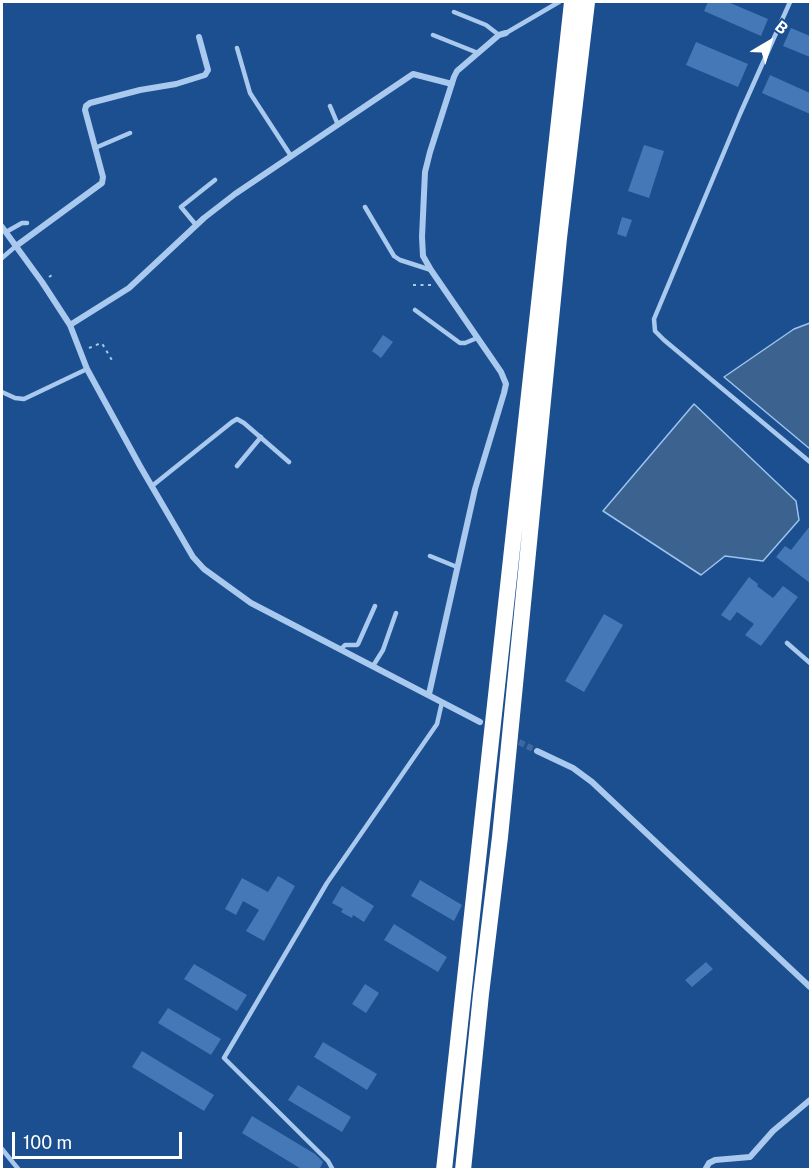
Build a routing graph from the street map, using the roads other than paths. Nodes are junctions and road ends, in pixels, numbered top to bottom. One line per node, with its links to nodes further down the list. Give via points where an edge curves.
1 (559, 2): 6 (lane)
2 (572, 2): 52 (highway)
3 (587, 2): 53 (highway)
4 (790, 2): 32 (lane, via 654,319 655,331 664,340)
5 (454, 12): 6 (lane)
6 (503, 34): 10 (street)
7 (433, 35): 10 (lane)
8 (199, 37): 15 (street, via 208,70 205,75 86,106)
9 (237, 48): 16 (lane, via 250,93)
10 (478, 53): 11 (street, via 458,71)
11 (452, 84): 13 (street, via 413,74); 24 (street, via 425,172 422,237 423,256)
12 (330, 106): 13 (lane)
13 (338, 125): 16 (street)
14 (130, 134): 15 (lane)
15 (95, 148): 22 (street, via 102,183)
16 (291, 156): 20 (street)
17 (215, 180): 20 (lane, via 181,207)
18 (365, 207): 24 (lane, via 394,256)
19 (27, 223): 21 (lane)
20 (196, 225): 26 (street, via 129,288)
21 (4, 230): 22 (street)
22 (16, 246): 23 (lane); 26 (street)
23 (2, 258)
24 (430, 270): 27 (street)
25 (415, 310): 27 (lane, via 460,343)
26 (70, 325): 28 (street)
27 (477, 338): 36 (street, via 506,384)
28 (87, 369): 29 (lane, via 24,399); 34 (street)
29 (2, 392)
30 (261, 438): 31 (lane); 33 (lane); 34 (lane, via 237,419)
31 (290, 462)
32 (810, 462)
33 (237, 466)
34 (152, 486): 40 (street, via 204,569 250,603)
35 (430, 556): 36 (lane)
36 (457, 567): 43 (street)
37 (375, 606): 40 (lane, via 358,644)
38 (396, 613): 42 (lane)
39 (787, 643): 41 (lane)
40 (341, 649): 42 (street)
41 (810, 663)
42 (373, 666): 43 (street)
43 (429, 694): 44 (street)
44 (442, 702): 45 (street); 51 (lane, via 436,724 327,883 224,1058)
45 (480, 722)
46 (537, 751): 47 (street, via 592,782)
47 (810, 987)
48 (810, 1100): 54 (street, via 773,1131 750,1157 715,1160)
49 (2, 1149): 50 (lane)
50 (19, 1170)
51 (333, 1170)
52 (444, 1170)
53 (463, 1170)
54 (705, 1170)

